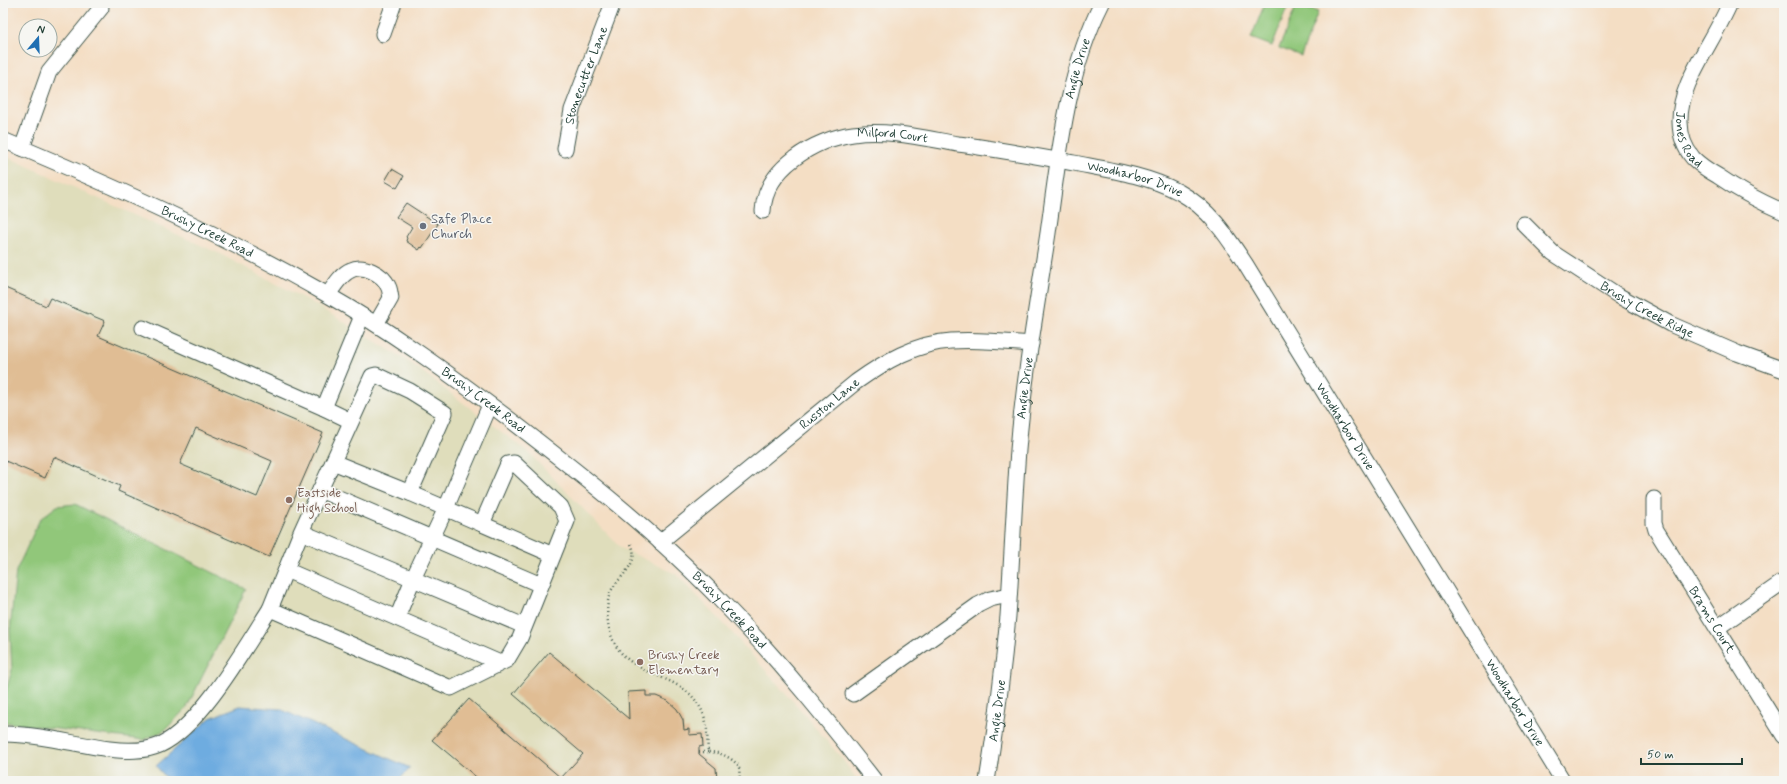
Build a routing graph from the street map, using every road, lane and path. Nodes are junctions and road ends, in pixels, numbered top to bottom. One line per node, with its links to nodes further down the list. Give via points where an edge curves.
1 (394, 3): 6 (street)
2 (613, 3): 9 (street, Stonecutter Lane, via 572,110)
3 (1102, 3): 10 (street, Angie Drive, via 1082,49)
4 (1730, 3): 12 (street, Jones Road, via 1688,83 1681,107 1681,134 1690,153 1699,164 1731,186)
5 (101, 8): 8 (street, via 49,72)
6 (382, 34)
7 (3, 140): 8 (street, Brushy Creek Road)
8 (22, 148): 14 (street, Brushy Creek Road, via 244,249)
9 (564, 149)
10 (1058, 160): 11 (street, Milford Court, via 880,132 852,134 817,144 796,156 780,171 773,182); 18 (street, Angie Drive); 52 (street, Woodharbor Drive, via 1124,173 1162,185 1195,203 1222,229)
11 (763, 211)
12 (1784, 212)
13 (1524, 224): 19 (street, Brushy Creek Ridge, via 1553,254 1619,296 1670,324)
14 (328, 295): 15 (street, Brushy Creek Road); 16 (street, via 351,269 364,268 379,275 388,284 391,298)
15 (362, 316): 16 (street, Brushy Creek Road); 21 (street)
16 (376, 324): 20 (street, Brushy Creek Road, via 451,374)
17 (143, 328): 21 (street)
18 (1031, 344): 31 (street, Russton Lane, via 950,341 918,348 887,362 856,382); 38 (street, Angie Drive, via 1018,448)
19 (1784, 370)
20 (490, 405): 27 (street); 31 (street, Brushy Creek Road, via 562,459)
21 (324, 408): 22 (street)
22 (351, 421): 23 (street); 25 (street, via 372,376 376,375 410,391 444,413)
23 (332, 462): 24 (street); 25 (street)
24 (320, 490): 29 (street); 30 (street)
25 (410, 493): 27 (street)
26 (1654, 499): 42 (street, Brams Court, via 1656,530)
27 (446, 508): 28 (street); 30 (street)
28 (482, 524): 33 (street); 33 (street, via 508,464 514,463 562,507 567,521)
29 (300, 532): 34 (street); 35 (street)
30 (431, 539): 35 (street); 37 (street)
31 (660, 542): 50 (street, Brushy Creek Road, via 726,605 828,721)
32 (631, 544): 48 (path, via 631,566 613,587 609,596 611,634 620,651 630,662 678,684 692,695 705,720)
33 (553, 555): 37 (street)
34 (286, 570): 39 (street); 40 (street)
35 (414, 579): 40 (street); 41 (street)
36 (1784, 581): 42 (street)
37 (541, 585): 41 (street)
38 (1009, 595): 44 (street, via 990,599 978,605); 51 (street, Angie Drive, via 1001,686)
39 (270, 609): 43 (street, via 451,688); 45 (street, via 210,699 189,723 159,745 146,749 109,749 32,736)
40 (396, 618): 43 (street)
41 (524, 626): 43 (street, via 507,660)
42 (1717, 628): 46 (street, Brams Court)
43 (500, 663)
44 (853, 694)
45 (3, 734)
46 (1784, 736)
47 (699, 752): 48 (path)
48 (708, 752): 49 (path, via 724,754 733,760 739,766)
49 (740, 781)
50 (875, 781)
51 (987, 781)
52 (1563, 781)

